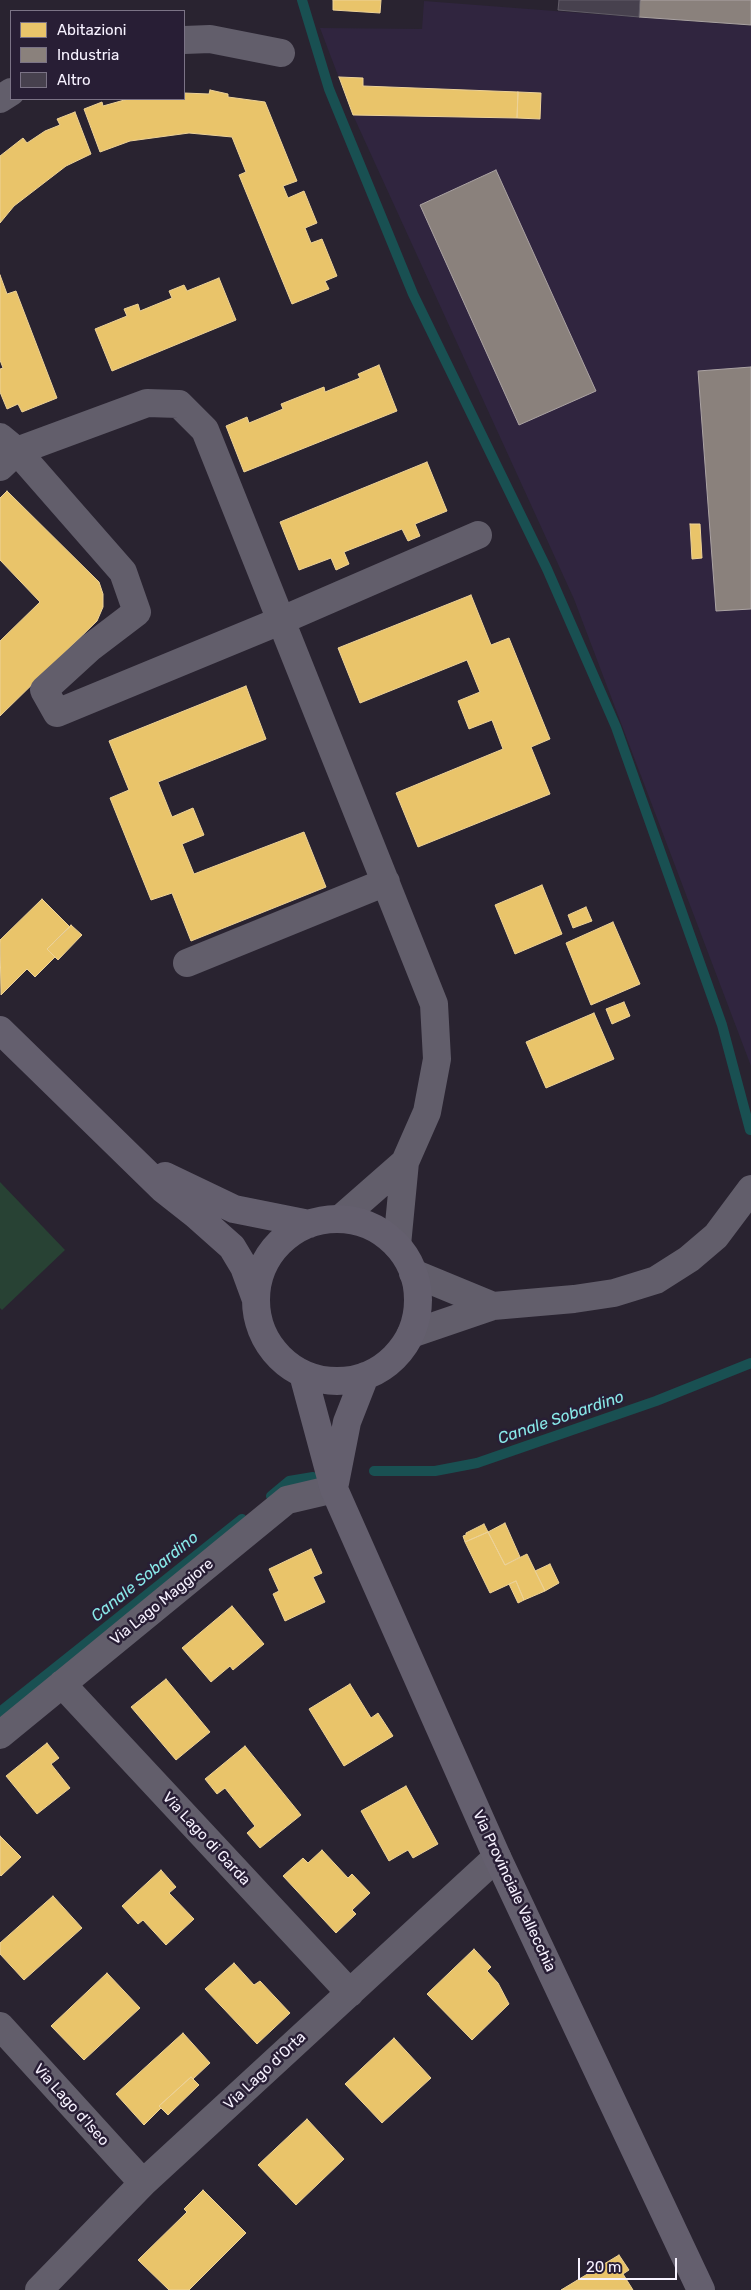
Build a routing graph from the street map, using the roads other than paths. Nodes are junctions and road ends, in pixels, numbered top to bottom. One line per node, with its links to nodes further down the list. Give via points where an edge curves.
1 (185, 40): 2 (street, via 210,39)
2 (281, 52)
3 (6, 452): 5 (street, via 147,403 179,404 204,430); 5 (street, via 123,572 137,612 91,647 44,690 58,713)
4 (478, 535): 5 (street)
5 (280, 622): 6 (street)
6 (386, 882): 7 (street); 10 (street, via 434,1004 437,1059 428,1112)
7 (187, 963)
8 (0, 1030): 9 (main road)
9 (135, 1162): 13 (main road, via 234,1209); 16 (main road, via 232,1247)
10 (406, 1162): 12 (street); 14 (street)
11 (751, 1189): 17 (street, via 716,1236 689,1260 656,1280 614,1293)
12 (340, 1219): 13 (main road); 14 (main road, via 361,1223 381,1232)
13 (309, 1224): 16 (main road, via 288,1236 271,1252 260,1274)
14 (397, 1245): 15 (main road)
15 (413, 1273): 17 (street); 18 (main road, via 418,1293 417,1314)
16 (256, 1297): 19 (main road, via 258,1321 268,1343 283,1361)
17 (493, 1306): 18 (street)
18 (411, 1334): 20 (main road, via 399,1353 384,1367)
19 (302, 1374): 20 (main road, via 323,1381); 21 (main road, Via Provinciale Vallecchia)
20 (365, 1376): 21 (main road, via 347,1422)
21 (334, 1489): 22 (street, Via Lago Maggiore, via 287,1500); 24 (main road, Via Provinciale Vallecchia)
22 (62, 1684): 23 (street, Via Lago Maggiore); 25 (street, Via Lago di Garda)
23 (0, 1735)
24 (497, 1857): 25 (street, Via Lago d'Orta); 28 (main road, Via Provinciale Vallecchia)
25 (350, 1993): 27 (street, Via Lago d'Orta)
26 (0, 2026): 27 (street, Via Lago d'Iseo)
27 (143, 2183): 29 (street, Via Lago d'Orta)
28 (700, 2289)
29 (39, 2290)

